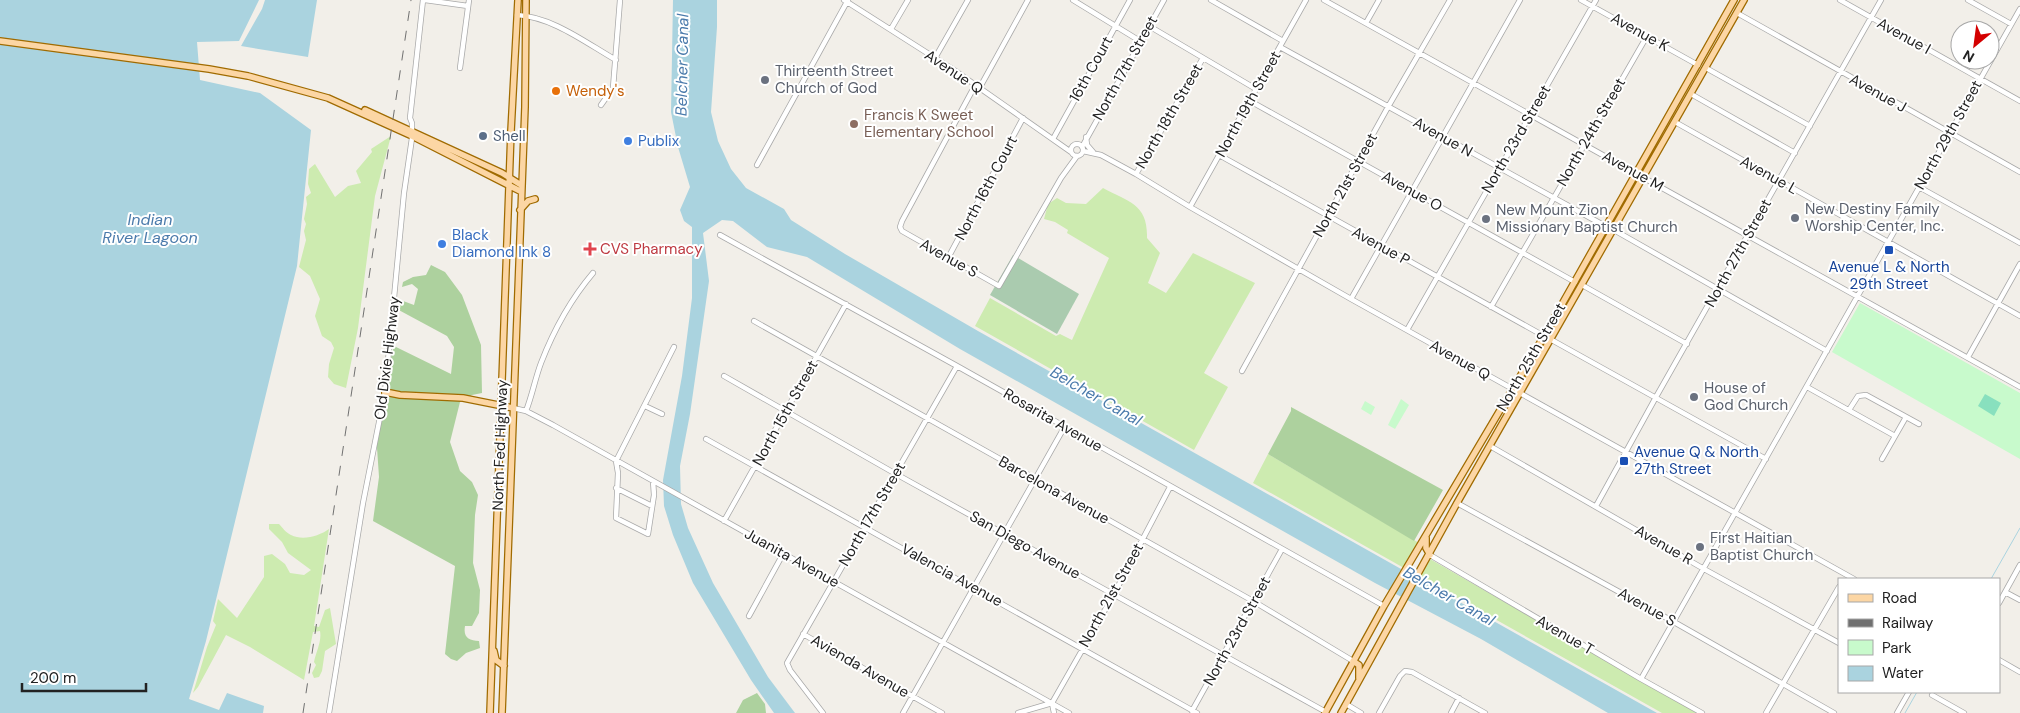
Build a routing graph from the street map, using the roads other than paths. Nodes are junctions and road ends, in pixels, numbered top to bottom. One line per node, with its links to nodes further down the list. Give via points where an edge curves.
1 (424, 0): 26 (street); 133 (street, Old Dixie Highway)
2 (469, 0): 26 (street)
3 (518, 0): 30 (main road, North Fed Highway)
4 (526, 0): 31 (main road, North Fed Highway)
5 (620, 0): 46 (street)
6 (908, 0): 37 (street)
7 (968, 0): 44 (street)
8 (1028, 0): 53 (street)
9 (1073, 0): 35 (street)
10 (1130, 0): 35 (street, 16th Court)
11 (1164, 0): 36 (street, North 17th Street)
12 (1211, 0): 41 (street)
13 (1306, 0): 41 (street, North 19th Street)
14 (1324, 0): 33 (street, Avenue M)
15 (1379, 0): 33 (street)
16 (1450, 0): 43 (street, North 21st Street)
17 (1520, 0): 52 (street)
18 (1581, 0): 27 (street, Avenue K)
19 (1596, 0): 27 (street, North 23rd Street)
20 (1734, 0): 47 (main road, North 25th Street)
21 (1744, 0): 29 (main road, North 25th Street)
22 (1840, 0): 32 (street, Avenue I)
23 (1881, 0): 32 (street, North 27th Street)
24 (1968, 0): 34 (street)
25 (846, 1): 37 (street, Avenue Q); 76 (street)
26 (468, 6): 48 (street)
27 (1592, 6): 38 (street, Avenue K); 61 (street, North 23rd Street)
28 (2020, 9): 34 (street, North 29th Street)
29 (1737, 13): 49 (main road, North 25th Street); 50 (street, Avenue J)
30 (517, 15): 31 (street); 82 (main road, North Fed Highway)
31 (526, 15): 46 (street, via 547,21); 86 (main road, North Fed Highway)
32 (1871, 17): 50 (street, North 27th Street); 51 (street, Avenue I)
33 (1366, 23): 43 (street, Avenue M)
34 (2011, 24): 51 (street, North 29th Street)
35 (1116, 26): 40 (street); 69 (street, 16th Court)
36 (1148, 26): 40 (street, North 17th Street); 45 (street)
37 (891, 30): 44 (street, Avenue Q)
38 (1647, 36): 47 (street, Avenue K); 70 (street, North 24th Street)
39 (0, 41): 56 (main road, via 217,70)
40 (1140, 41): 67 (street, North 17th Street)
41 (1283, 41): 42 (street, North 19th Street)
42 (1280, 47): 54 (street, North 19th Street); 60 (street, Avenue N)
43 (1420, 54): 52 (street, Avenue M); 60 (street, North 21st Street)
44 (935, 58): 53 (street, Avenue Q)
45 (1203, 58): 54 (street); 79 (street, North 18th Street)
46 (616, 60): 59 (street, via 613,88)
47 (1698, 65): 62 (main road, via 1699,74 1680,107); 80 (main road, North 25th Street)
48 (460, 68)
49 (1706, 68): 55 (main road, North 25th Street); 65 (street)
50 (1840, 72): 65 (street, North 27th Street); 66 (street, Avenue J)
51 (1980, 78): 58 (street, Avenue I); 66 (street, North 29th Street)
52 (1473, 83): 61 (street, Avenue M); 68 (street)
53 (979, 89): 63 (street, Avenue Q); 102 (street, Avenue S, via 972,90 900,227)
54 (1256, 90): 57 (street, North 19th Street)
55 (1691, 94): 62 (main road, North 25th Street); 73 (street)
56 (336, 100): 82 (main road, via 410,130); 84 (main road)
57 (1250, 101): 74 (street, North 19th Street); 75 (street, Avenue O)
58 (2020, 101)
59 (602, 105)
60 (1388, 107): 68 (street, Avenue N); 75 (street, North 21st Street)
61 (1530, 114): 70 (street, Avenue M); 77 (street, North 23rd Street)
62 (1680, 114): 64 (main road, North 25th Street)
63 (1023, 118): 69 (street, Avenue Q); 102 (street, North 16th Court)
64 (1675, 122): 81 (main road, North 25th Street); 83 (street, Avenue L)
65 (1810, 126): 73 (street, North 27th Street)
66 (1950, 133): 78 (street, Avenue J); 85 (street, North 29th Street)
67 (1086, 137): 71 (street, North 17th Street); 72 (street, via 1087,145)
68 (1443, 138): 77 (street, Avenue N); 87 (street)
69 (1053, 139): 71 (street, Avenue Q)
70 (1584, 144): 80 (street, Avenue M); 88 (street, North 24th Street)
71 (1077, 151): 72 (street, Avenue Q); 109 (street, North 17th Street)
72 (1094, 153): 79 (street, Avenue Q)
73 (1795, 153): 83 (street, North 27th Street)
74 (1219, 156): 90 (street, North 19th Street); 92 (street, Avenue P)
75 (1358, 162): 87 (street, Avenue O); 92 (street, North 21st Street)
76 (757, 165)
77 (1499, 167): 88 (street, Avenue N); 93 (street, North 23rd Street)
78 (2020, 172)
79 (1136, 174): 90 (street, Avenue Q)
80 (1637, 174): 81 (street, Avenue M); 94 (main road, North 25th Street)
81 (1644, 177): 95 (main road, North 25th Street); 97 (street, Avenue M)
82 (509, 178): 84 (main road, North Fed Highway); 86 (main road)
83 (1779, 181): 97 (street, North 27th Street); 98 (street, Avenue L)
84 (509, 185): 86 (main road); 136 (main road, North Fed Highway)
85 (1919, 187): 98 (street, North 29th Street); 99 (street)
86 (521, 188): 91 (main road, North Fed Highway)
87 (1413, 191): 93 (street, Avenue O); 100 (street)
88 (1554, 198): 94 (street, Avenue N); 101 (street, North 24th Street)
89 (535, 199): 91 (main road, via 528,201)
90 (1190, 207): 104 (street, Avenue Q)
91 (520, 210): 138 (main road, North Fed Highway)
92 (1328, 216): 100 (street, Avenue P); 104 (street, North 21st Street)
93 (1468, 222): 101 (street, Avenue O); 106 (street, North 23rd Street)
94 (1607, 226): 107 (main road, North 25th Street)
95 (1614, 230): 108 (main road, North 25th Street); 110 (street)
96 (720, 235): 114 (street, Rosarita Avenue)
97 (1748, 235): 110 (street, North 27th Street); 111 (street, Avenue M)
98 (1888, 242): 111 (street, North 29th Street); 113 (street, Avenue L)
99 (2020, 243)
100 (1381, 246): 106 (street, Avenue P); 112 (street)
101 (1523, 252): 107 (street, Avenue O); 115 (street, North 24th Street)
102 (948, 258): 109 (street, Avenue S)
103 (2020, 264): 113 (street)
104 (1298, 269): 112 (street, Avenue Q); 128 (street, North 21st Street)
105 (592, 273): 140 (street, via 580,288 548,347)
106 (1437, 277): 115 (street, Avenue P); 119 (street, North 23rd Street)
107 (1576, 282): 118 (main road, via 1576,289 1557,322); 120 (main road, North 25th Street)
108 (1582, 285): 118 (main road, North 25th Street); 122 (street)
109 (999, 286)
110 (1718, 290): 122 (street, North 27th Street); 124 (street)
111 (1858, 297): 124 (street, North 29th Street); 126 (street, Avenue M)
112 (1351, 299): 119 (street, Avenue Q)
113 (1998, 303): 116 (street, Avenue L); 126 (street)
114 (846, 304): 125 (street, North 15th Street); 127 (street, Rosarita Avenue)
115 (1491, 307): 120 (street, Avenue P)
116 (2020, 316)
117 (754, 321): 125 (street, Barcelona Avenue)
118 (1557, 329): 121 (main road, North 25th Street)
119 (1406, 330): 132 (street, Avenue Q)
120 (1544, 336): 132 (main road, North 25th Street)
121 (1550, 340): 134 (main road, North 25th Street); 135 (street)
122 (1687, 344): 135 (street, North 27th Street)
123 (674, 346): 137 (street)
124 (1827, 351): 130 (street, North 29th Street)
125 (817, 356): 141 (street, North 15th Street); 144 (street, Barcelona Avenue)
126 (1968, 357): 131 (street, Avenue M)
127 (957, 366): 144 (street, North 17th Street); 146 (street, Rosarita Avenue)
128 (1242, 371)
129 (724, 376): 141 (street, San Diego Avenue)
130 (1807, 387): 139 (street); 151 (street, North 29th Street)
131 (2020, 387)
132 (1513, 389): 134 (street, Avenue Q); 167 (main road, North 25th Street)
133 (384, 392): 136 (main road, via 463,398); 208 (street, Old Dixie Highway)
134 (1520, 393): 149 (main road, North 25th Street); 150 (street, Avenue Q)
135 (1656, 397): 150 (street, North 27th Street); 151 (street)
136 (501, 406): 138 (main road); 190 (main road, North Fed Highway)
137 (645, 406): 142 (street); 153 (street)
138 (513, 408): 140 (street, Juanita Avenue); 195 (main road, North Fed Highway)
139 (1849, 410): 143 (street, via 1858,396 1866,395); 147 (street)
140 (526, 411): 153 (street, Juanita Avenue)
141 (786, 411): 154 (street, North 15th Street); 155 (street, San Diego Avenue)
142 (662, 414)
143 (1906, 417): 145 (street); 147 (street)
144 (926, 418): 155 (street, North 17th Street); 156 (street, Barcelona Avenue)
145 (1919, 424)
146 (1064, 426): 156 (street); 158 (street, Rosarita Avenue)
147 (1895, 436): 152 (street)
148 (706, 439): 154 (street, Valencia Avenue)
149 (1490, 446): 160 (main road, North 25th Street); 162 (street, Avenue R)
150 (1626, 451): 162 (street, North 27th Street); 163 (street, Avenue Q)
151 (1766, 459): 163 (street, North 29th Street)
152 (1882, 459)
153 (616, 460): 157 (street, Juanita Avenue); 159 (street)
154 (756, 465): 164 (street, North 15th Street); 165 (street, Valencia Avenue)
155 (896, 474): 165 (street, North 17th Street); 166 (street, San Diego Avenue)
156 (1034, 479): 166 (street); 168 (street, Barcelona Avenue)
157 (653, 481): 161 (street); 164 (street, Juanita Avenue)
158 (1170, 487): 168 (street, North 21st Street); 169 (street, Rosarita Avenue)
159 (616, 488): 161 (street); 161 (street, via 616,518 648,534)
160 (1457, 504): 171 (main road, North 25th Street); 185 (street, Avenue S)
161 (652, 506)
162 (1596, 506): 173 (street, Avenue R)
163 (1736, 513): 173 (street, North 29th Street); 174 (street, Avenue Q)
164 (724, 521): 170 (street, Juanita Avenue)
165 (865, 526): 175 (street, North 17th Street); 176 (street, Valencia Avenue)
166 (1005, 534): 176 (street); 179 (street, San Diego Avenue)
167 (1426, 536): 171 (main road); 183 (main road, North 25th Street)
168 (1142, 539): 179 (street, North 21st Street); 182 (street, Barcelona Avenue)
169 (1282, 549): 182 (street, North 23rd Street); 183 (street, Rosarita Avenue)
170 (783, 554): 175 (street, Juanita Avenue); 184 (street)
171 (1430, 556): 197 (street, Avenue T); 198 (main road, North 25th Street)
172 (2020, 564): 178 (street)
173 (1704, 569): 185 (street, North 29th Street); 186 (street, Avenue R)
174 (1844, 577)
175 (833, 581): 187 (street, North 17th Street); 188 (street, Juanita Avenue)
176 (974, 587): 188 (street); 191 (street, Valencia Avenue)
177 (1838, 589): 186 (street)
178 (2005, 592): 180 (street); 181 (street)
179 (1114, 594): 191 (street, North 21st Street); 192 (street, San Diego Avenue)
180 (2020, 600)
181 (2000, 601)
182 (1252, 602): 192 (street, North 23rd Street); 193 (street, Barcelona Avenue)
183 (1384, 606): 193 (main road, North 25th Street)
184 (749, 616)
185 (1674, 622): 197 (street, North 29th Street); 199 (street, Avenue S)
186 (1815, 630): 189 (street, Avenue R); 199 (street)
187 (803, 634): 202 (street, Avienda Avenue); 211 (street, North 17th Street, via 787,663)
188 (943, 642): 202 (street); 204 (street, Juanita Avenue)
189 (1838, 642)
190 (493, 647): 195 (main road, via 496,660); 209 (main road, North Fed Highway)
191 (1082, 649): 204 (street, North 21st Street); 206 (street, Valencia Avenue)
192 (1223, 654): 206 (street, North 23rd Street); 217 (street, San Diego Avenue)
193 (1354, 661): 198 (main road, via 1359,665); 217 (main road, North 25th Street)
194 (2000, 661): 196 (street)
195 (504, 666): 210 (main road, North Fed Highway)
196 (2020, 672)
197 (1641, 679): 222 (street, Avenue T)
198 (1359, 680): 205 (main road, North 25th Street)
199 (1783, 684): 223 (street); 224 (street, Avenue S)
200 (1907, 693): 225 (street)
201 (1932, 695): 226 (street)
202 (912, 696): 212 (street); 213 (street, Avienda Avenue)
203 (1460, 698): 219 (street, via 1405,671); 220 (street); 221 (street)
204 (1052, 703): 214 (street); 215 (street); 216 (street, Juanita Avenue)
205 (1346, 704): 207 (main road, North 25th Street); 218 (street)
206 (1193, 712)
207 (1343, 712)
208 (329, 713)
209 (490, 713)
210 (502, 713)
211 (823, 713)
212 (903, 713)
213 (942, 713)
214 (1018, 713)
215 (1054, 713)
216 (1069, 713)
217 (1326, 713)
218 (1361, 713)
219 (1379, 713)
220 (1451, 713)
221 (1485, 713)
222 (1702, 713)
223 (1766, 713)
224 (1834, 713)
225 (1897, 713)
226 (1964, 713)

